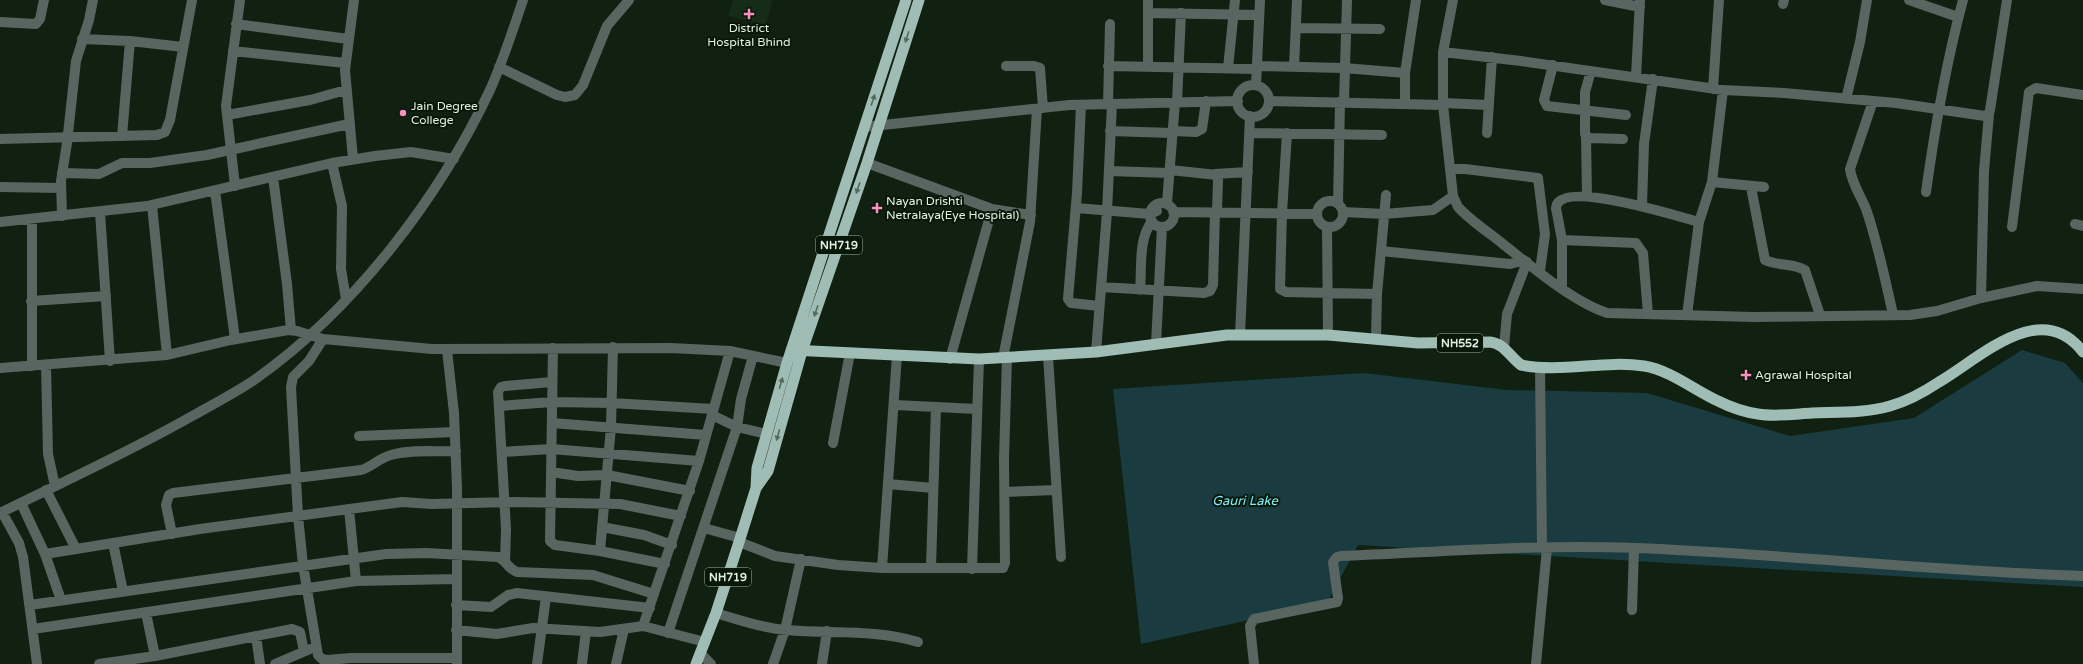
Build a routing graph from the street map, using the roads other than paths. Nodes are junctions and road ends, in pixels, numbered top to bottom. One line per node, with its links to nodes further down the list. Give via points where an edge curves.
1 (44, 0): 29 (street, via 40,19 36,24)
2 (93, 0): 35 (street)
3 (192, 0): 38 (street)
4 (240, 0): 30 (street)
5 (354, 0): 36 (street)
6 (523, 0): 47 (street)
7 (629, 0): 47 (street, via 607,26 583,86 575,95 557,95)
8 (906, 0): 82 (highway, NH719, one-way to 8)
9 (918, 0): 81 (highway, NH719, one-way to 81)
10 (1148, 0): 24 (street)
11 (1235, 0): 26 (street)
12 (1260, 0): 27 (street)
13 (1297, 0): 32 (street)
14 (1347, 0): 33 (street)
15 (1416, 0): 54 (street)
16 (1453, 0): 40 (street)
17 (1605, 0): 23 (street)
18 (1718, 0): 59 (street)
19 (1867, 0): 61 (street)
20 (1909, 0): 28 (street)
21 (1963, 0): 28 (street)
22 (2007, 0): 76 (street)
23 (1640, 3): 55 (street)
24 (1148, 13): 25 (street); 45 (street)
25 (1181, 13): 26 (street); 48 (street)
26 (1234, 15): 27 (street); 51 (street)
27 (1259, 15): 49 (street)
28 (1958, 16): 74 (street)
29 (0, 22)
30 (236, 24): 36 (street); 39 (street)
31 (1110, 24): 44 (street)
32 (1296, 28): 33 (street); 50 (street)
33 (1346, 28): 34 (street); 52 (street)
34 (1380, 29)
35 (82, 39): 37 (street); 92 (street, via 76,61)
36 (348, 39): 42 (street)
37 (130, 41): 38 (street); 90 (street)
38 (183, 47): 90 (street, via 167,130 157,135)
39 (233, 51): 42 (street); 77 (street, via 226,97)
40 (1443, 52): 41 (street); 70 (street)
41 (1492, 57): 46 (street); 72 (street)
42 (345, 63): 58 (street)
43 (1006, 66): 73 (street, via 1040,68)
44 (1108, 66): 45 (street); 68 (street)
45 (1148, 66): 48 (street)
46 (1553, 66): 53 (street); 75 (street, via 1545,104 1551,108)
47 (499, 67): 97 (street)
48 (1179, 67): 51 (street); 65 (street)
49 (1256, 67): 50 (street); 51 (street); 57 (street)
50 (1294, 67): 52 (street)
51 (1228, 68)
52 (1344, 68): 54 (street); 67 (street)
53 (1591, 71): 55 (street); 75 (street, via 1585,92)
54 (1405, 73): 69 (street)
55 (1636, 78): 56 (street)
56 (1653, 79): 59 (street); 120 (street, via 1644,144)
57 (1256, 85): 62 (street, via 1243,89); 63 (street, via 1267,92)
58 (346, 90): 77 (street, via 310,100); 80 (street)
59 (1718, 90): 61 (street); 107 (street)
60 (2083, 95): 139 (street, via 2036,88 2029,92)
61 (1846, 99): 64 (street)
62 (1238, 101): 66 (street); 79 (street, via 1243,112)
63 (1269, 101): 67 (street); 79 (street, via 1264,113)
64 (1873, 101): 74 (street); 157 (street, via 1850,169 1851,177 1866,209)
65 (1176, 102): 66 (street); 68 (street); 84 (street)
66 (1206, 102): 84 (street, via 1202,129 1196,132)
67 (1342, 102): 69 (street); 87 (street)
68 (1110, 104): 71 (street); 83 (street)
69 (1405, 104): 70 (street)
70 (1443, 104): 72 (street); 100 (street)
71 (1082, 105): 73 (street); 121 (street)
72 (1489, 105): 88 (street)
73 (1040, 108): 81 (street); 132 (street)
74 (1938, 110): 76 (street); 114 (street)
75 (1585, 111): 78 (street); 91 (street)
76 (1989, 114): 152 (street, via 1984,171)
77 (227, 115): 95 (street)
78 (1626, 115)
79 (1250, 116): 85 (street)
80 (349, 124): 95 (street); 96 (street)
81 (879, 125): 82 (street); 99 (highway, NH719)
82 (864, 126): 172 (highway, NH719)
83 (1110, 131): 84 (street); 101 (street)
84 (1173, 132): 103 (street)
85 (1250, 133): 86 (street); 104 (street)
86 (1287, 133): 87 (street); 129 (street)
87 (1340, 133): 89 (street); 118 (street)
88 (1487, 133)
89 (1382, 135)
90 (122, 136): 92 (street)
91 (1586, 136): 94 (street, via 1594,139); 117 (street)
92 (68, 138): 93 (street); 102 (street)
93 (0, 139)
94 (1622, 139)
95 (231, 150): 102 (street, via 150,163 122,163 99,174); 108 (street)
96 (353, 159): 97 (street, via 411,152); 98 (street)
97 (454, 159): 153 (street, via 393,246)
98 (332, 163): 106 (street); 153 (street, via 342,206 341,269)
99 (867, 163): 122 (street); 172 (highway, NH719, one-way to 172)
100 (1450, 170): 116 (street); 143 (street, via 1464,169 1538,178 1545,234)
101 (1109, 171): 103 (street); 125 (street)
102 (62, 172): 112 (street)
103 (1169, 172): 105 (street); 123 (street)
104 (1248, 172): 105 (street); 128 (street)
105 (1215, 174): 126 (street, via 1218,180)
106 (273, 177): 108 (street); 160 (street)
107 (1712, 182): 109 (street); 136 (street)
108 (235, 186): 113 (street)
109 (1751, 186): 110 (street); 159 (street, via 1765,260 1805,270)
110 (1764, 187)
111 (0, 188): 112 (street)
112 (61, 188): 133 (street)
113 (215, 191): 119 (street); 164 (street)
114 (1926, 192)
115 (1386, 195): 131 (street)
116 (1453, 196): 131 (street, via 1433,210); 142 (street, via 1465,214)
117 (1587, 196): 120 (street); 140 (street, via 1558,201 1556,208)
118 (1338, 203): 127 (street); 130 (street, via 1323,203)
119 (152, 205): 124 (street); 177 (street)
120 (1642, 205): 136 (street)
121 (1076, 208): 125 (street); 155 (street, via 1068,299 1071,303)
122 (992, 209): 132 (street); 181 (street)
123 (1163, 211): 125 (street); 126 (street); 137 (street); 137 (street, via 1172,222); 147 (street, via 1148,227 1144,238)
124 (100, 212): 133 (street); 151 (street)
125 (1107, 212): 144 (street)
126 (1216, 212): 128 (street); 148 (street, via 1212,289 1204,294)
127 (1344, 212): 131 (street); 138 (street, via 1341,223)
128 (1246, 213): 129 (street); 161 (street)
129 (1282, 214): 130 (street); 149 (street, via 1280,289 1286,292)
130 (1317, 214): 138 (street, via 1320,223)
131 (1384, 214): 141 (street)
132 (1031, 215): 182 (street)
133 (62, 216): 134 (street)
134 (32, 219): 135 (street); 154 (street)
135 (0, 222)
136 (1699, 222): 158 (street)
137 (1162, 227): 148 (street)
138 (1327, 227): 149 (street)
139 (2012, 227)
140 (1562, 240): 145 (street); 156 (street, via 1636,243 1643,254)
141 (1381, 251): 142 (street, via 1510,264); 150 (street)
142 (1525, 261): 143 (street); 169 (street, via 1507,314)
143 (1540, 271): 145 (street)
144 (1101, 287): 147 (street); 155 (street)
145 (1562, 288): 156 (street, via 1600,311 1615,314)
146 (2083, 289): 152 (street, via 2045,285)
147 (1140, 290): 148 (street)
148 (1159, 291): 167 (street)
149 (1328, 293): 150 (street); 163 (street)
150 (1377, 294): 166 (street)
151 (106, 296): 154 (street); 184 (street)
152 (1981, 298): 157 (street, via 1937,311 1910,315)
153 (346, 299): 162 (street)
154 (31, 301): 187 (street)
155 (1099, 306): 174 (street)
156 (1648, 314): 158 (street)
157 (1893, 314): 159 (street)
158 (1687, 315): 159 (street, via 1754,318)
159 (1820, 315)
160 (291, 330): 162 (street); 164 (street)
161 (1240, 334): 163 (highway, NH552); 167 (highway, NH552)
162 (311, 335): 165 (street); 215 (street, via 256,378 224,398 166,431)
163 (1328, 335): 166 (highway, NH552)
164 (235, 339): 177 (street)
165 (323, 339): 171 (street); 213 (street, via 309,361 293,377 291,387)
166 (1376, 339): 169 (highway, NH552, via 1451,344 1490,342 1499,343)
167 (1156, 344): 174 (highway, NH552)
168 (613, 347): 170 (street); 173 (street); 192 (street)
169 (1504, 347): 188 (highway, via 1521,365)
170 (552, 348): 171 (street); 190 (street)
171 (447, 350): 201 (street)
172 (797, 350): 176 (highway, NH552); 185 (highway, NH719); 216 (highway, NH719, one-way to 216, via 768,471)
173 (730, 351): 179 (street); 197 (street)
174 (1096, 352): 180 (highway, NH552)
175 (2083, 352): 188 (highway, via 2076,342 2062,334 2032,330 2000,342 1908,400 1889,406 1849,411 1787,414 1759,414 1740,410 1646,366 1628,364)
176 (850, 353): 178 (highway, NH552); 205 (street)
177 (168, 355): 184 (street)
178 (897, 355): 181 (highway, NH552); 193 (street)
179 (753, 356): 185 (street); 200 (street, via 741,399)
180 (1048, 356): 182 (highway, NH552); 218 (street)
181 (950, 358): 183 (highway, NH552)
182 (1005, 358): 183 (highway, NH552); 220 (street)
183 (979, 359): 196 (street)
184 (110, 360): 186 (street)
185 (787, 363): 202 (highway, NH719, one-way to 185)
186 (46, 365): 187 (street); 215 (street)
187 (32, 366): 189 (street)
188 (1540, 367): 236 (street)
189 (0, 368)
190 (552, 382): 191 (street); 194 (street, via 501,387 498,392)
191 (552, 402): 192 (street); 194 (street); 198 (street)
192 (612, 403): 197 (street); 199 (street)
193 (895, 405): 195 (street); 214 (street)
194 (499, 406): 208 (street)
195 (936, 407): 196 (street); 217 (street)
196 (978, 409): 250 (street)
197 (712, 412): 200 (street); 203 (street)
198 (552, 423): 199 (street); 206 (street)
199 (611, 426): 203 (street); 209 (street)
200 (737, 427): 202 (street); 231 (street)
201 (455, 432): 204 (street); 207 (street)
202 (767, 434): 216 (highway, NH719, via 757,468)
203 (706, 435): 210 (street)
204 (359, 436)
205 (832, 443)
206 (551, 449): 208 (street); 209 (street); 211 (street)
207 (456, 451): 213 (street, via 395,454 383,458 369,468); 224 (street)
208 (502, 452): 221 (street)
209 (609, 453): 210 (street); 212 (street)
210 (699, 461): 219 (street)
211 (551, 472): 212 (street, via 578,476); 223 (street)
212 (607, 475): 219 (street); 225 (street)
213 (294, 478): 228 (street); 232 (street, via 169,495 166,505)
214 (888, 484): 217 (street); 248 (street)
215 (51, 488): 222 (street); 238 (street)
216 (756, 488): 233 (highway, NH719)
217 (933, 488): 249 (street)
218 (1056, 490): 220 (street); 242 (street)
219 (690, 491): 229 (street)
220 (1005, 492): 250 (street, via 1004,567)
221 (504, 502): 223 (street); 224 (street); 245 (street)
222 (20, 503): 227 (street); 240 (street)
223 (551, 503): 225 (street); 239 (street, via 552,544)
224 (458, 504): 226 (street, via 402,502); 241 (street)
225 (604, 504): 229 (street, via 629,505); 230 (street)
226 (349, 509): 228 (street); 243 (street)
227 (1, 513): 259 (street, via 19,543)
228 (298, 516): 232 (street); 247 (street)
229 (681, 516): 235 (street)
230 (602, 527): 235 (street, via 644,535); 239 (street)
231 (704, 528): 233 (street); 273 (street)
232 (172, 534): 234 (street)
233 (740, 540): 244 (street, via 767,554); 264 (highway, NH719)
234 (113, 543): 238 (street); 255 (street)
235 (672, 545): 246 (street)
236 (1544, 548): 237 (street); 294 (street, via 1336,557 1333,562 1337,602 1254,619 1250,626); 295 (street)
237 (1634, 548): 251 (street); 262 (street)
238 (76, 549): 240 (street)
239 (600, 551): 246 (street)
240 (45, 554): 258 (street)
241 (457, 555): 243 (street, via 400,553); 245 (street, via 498,557); 252 (street)
242 (1061, 557)
243 (354, 559): 247 (street); 253 (street)
244 (801, 559): 248 (street); 270 (street)
245 (505, 562): 256 (street, via 517,572 593,575)
246 (665, 564): 256 (street)
247 (303, 565): 254 (street); 255 (street)
248 (882, 568): 249 (street)
249 (931, 568): 250 (street)
250 (972, 569)
251 (2083, 576)
252 (457, 579): 253 (street); 260 (street)
253 (356, 582): 254 (street)
254 (306, 589): 263 (street); 277 (street)
255 (123, 591): 258 (street)
256 (654, 594): 261 (street)
257 (546, 597): 260 (street, via 517,593 508,595 491,607); 261 (street); 266 (street)
258 (61, 600): 259 (street)
259 (30, 605): 267 (street)
260 (456, 605): 269 (street)
261 (650, 608): 265 (street)
262 (1632, 610)
263 (146, 613): 267 (street); 280 (street)
264 (716, 614): 270 (street); 275 (highway, NH719)
265 (643, 626): 268 (street); 273 (street)
266 (543, 628): 269 (street, via 497,634); 271 (street); 287 (street)
267 (33, 629): 284 (street)
268 (624, 629): 271 (street); 289 (street)
269 (456, 630): 283 (street)
270 (785, 630): 272 (street); 292 (street)
271 (586, 631): 288 (street)
272 (827, 631): 276 (street, via 888,634); 293 (street)
273 (668, 633): 275 (street)
274 (256, 636): 278 (street, via 297,630 300,632); 280 (street); 286 (street)
275 (705, 642): 279 (highway, NH719)
276 (918, 642)
277 (316, 646): 278 (street); 283 (street, via 318,655 328,660 364,658)
278 (304, 651): 282 (street)
279 (700, 653): 290 (highway, NH719); 291 (street)
280 (154, 656): 281 (street)
281 (133, 661): 285 (street)
282 (281, 663)
283 (457, 663)
284 (37, 664)
285 (102, 664)
286 (260, 664)
287 (537, 664)
288 (582, 664)
289 (616, 664)
290 (696, 664)
291 (711, 664)
292 (773, 664)
293 (822, 664)
294 (1254, 664)
295 (1536, 664)

